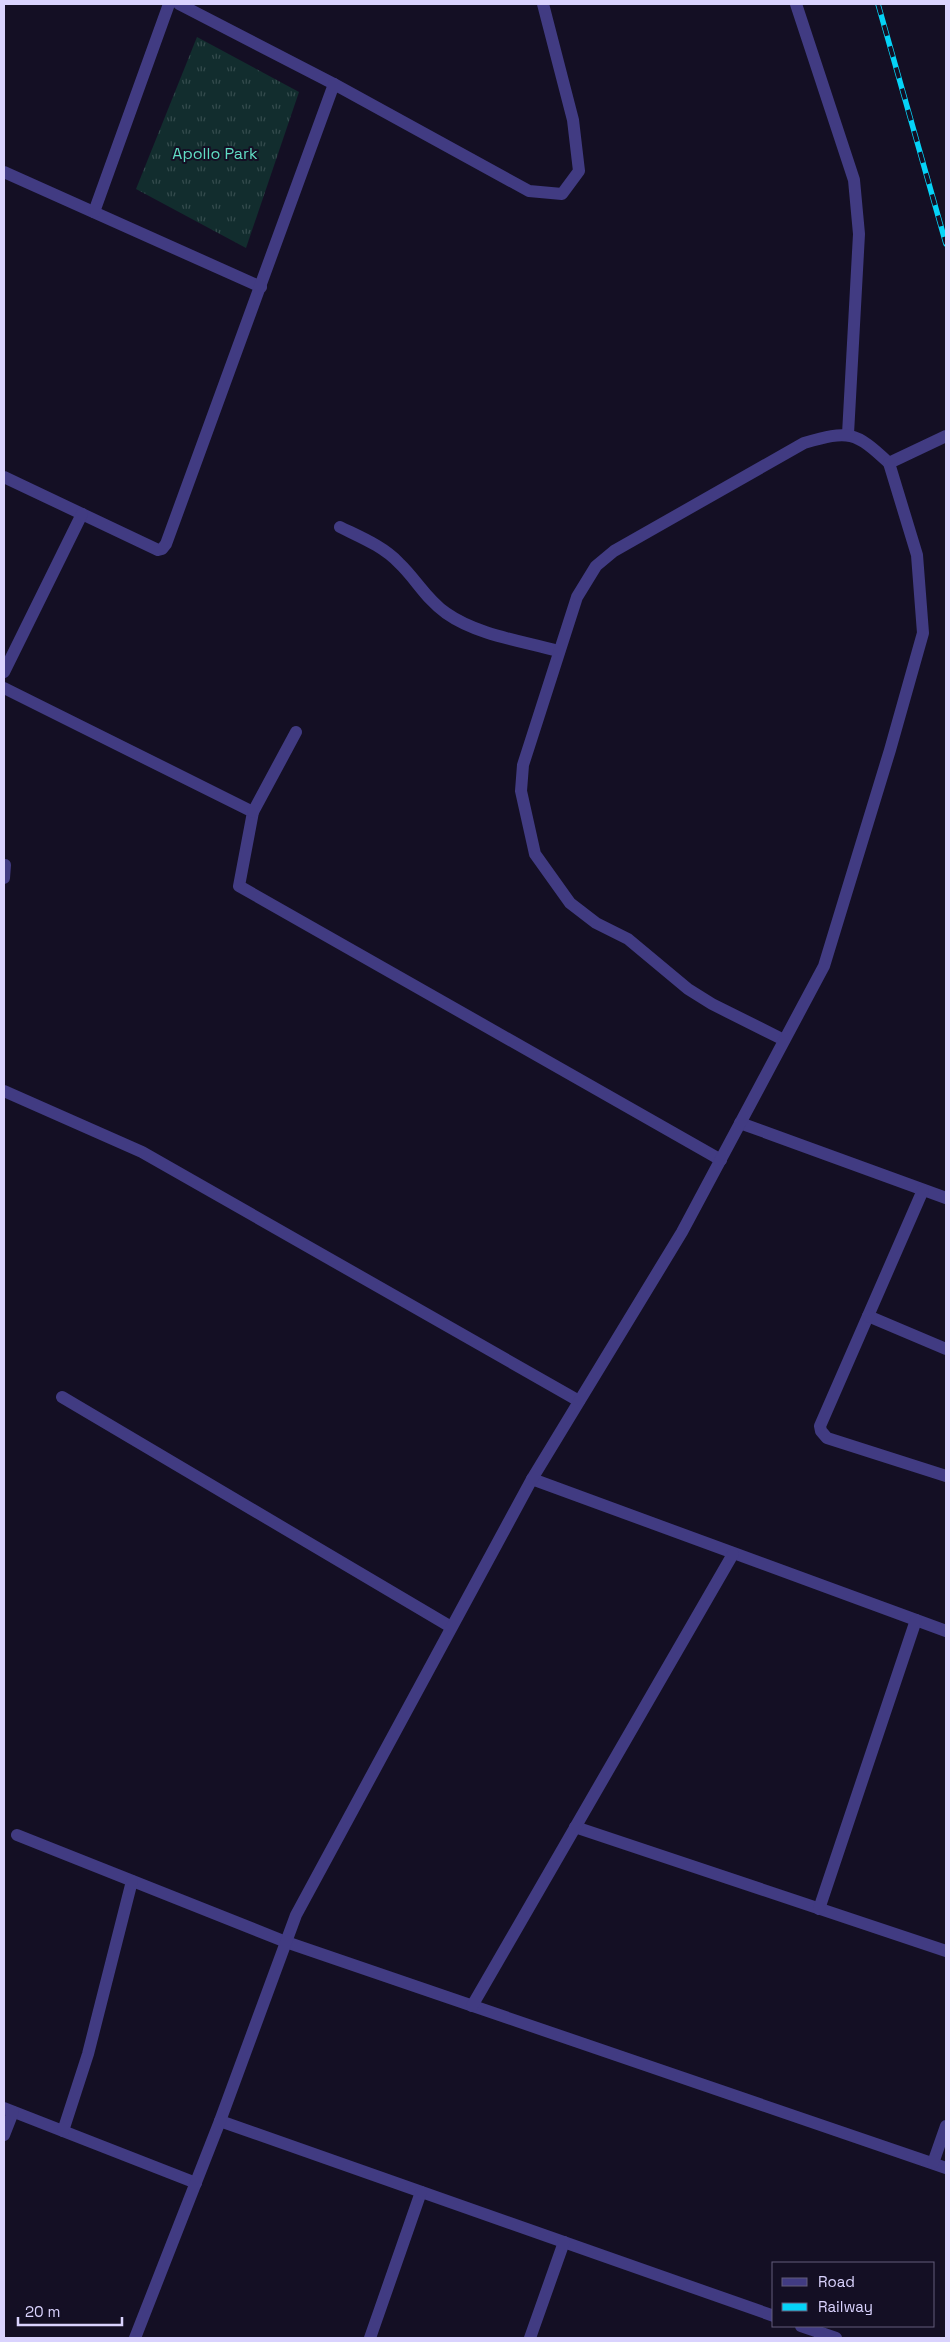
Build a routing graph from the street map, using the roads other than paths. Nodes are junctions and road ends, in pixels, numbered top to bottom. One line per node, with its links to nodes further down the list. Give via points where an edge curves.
1 (170, 4): 7 (street)
2 (179, 4): 5 (street)
3 (543, 4): 5 (street, via 574,120 579,171 562,194 529,191)
4 (796, 4): 9 (street, via 854,180 859,234)
5 (334, 84): 8 (street)
6 (4, 172): 7 (street)
7 (94, 212): 8 (street)
8 (261, 287): 13 (street, via 166,544 158,550)
9 (848, 434): 11 (street, via 866,442); 15 (street, via 804,443 614,551 596,566 577,597)
10 (946, 436): 11 (street)
11 (889, 463): 20 (street, via 917,555 923,633 824,966)
12 (4, 477): 13 (street)
13 (82, 514): 16 (street)
14 (340, 527): 15 (street, via 399,562 428,599 447,614 472,627)
15 (558, 651): 20 (street, via 523,765 521,791 535,854 570,903 596,923 628,939 688,989 712,1004)
16 (4, 672)
17 (4, 688): 19 (street)
18 (296, 732): 19 (street)
19 (254, 812): 23 (street, via 239,886)
20 (784, 1040): 22 (street)
21 (4, 1091): 29 (street, via 142,1152)
22 (740, 1123): 23 (street); 24 (street)
23 (721, 1160): 29 (street, via 682,1232)
24 (923, 1190): 25 (street); 26 (street)
25 (946, 1198)
26 (868, 1316): 27 (street); 30 (street, via 820,1426 821,1431 827,1438)
27 (946, 1349)
28 (62, 1397): 34 (street)
29 (579, 1401): 31 (street)
30 (946, 1476)
31 (532, 1479): 32 (street); 34 (street)
32 (733, 1554): 33 (street); 36 (street)
33 (916, 1620): 35 (street); 39 (street)
34 (451, 1627): 40 (street, via 296,1915)
35 (946, 1631)
36 (575, 1827): 39 (street); 42 (street)
37 (17, 1835): 38 (street)
38 (132, 1880): 40 (street); 46 (street, via 90,2045)
39 (819, 1908): 41 (street)
40 (286, 1942): 42 (street); 44 (street)
41 (946, 1951)
42 (472, 2006): 48 (street)
43 (8, 2110): 46 (street); 47 (street)
44 (220, 2121): 50 (street); 51 (street)
45 (946, 2126): 48 (street)
46 (63, 2131): 50 (street)
47 (4, 2135)
48 (933, 2163): 49 (street)
49 (946, 2168)
50 (196, 2183): 55 (street)
51 (421, 2192): 52 (street); 56 (street)
52 (564, 2242): 53 (street); 57 (street)
53 (772, 2315)
54 (804, 2327): 58 (street)
55 (135, 2338)
56 (370, 2338)
57 (530, 2338)
58 (836, 2338)

